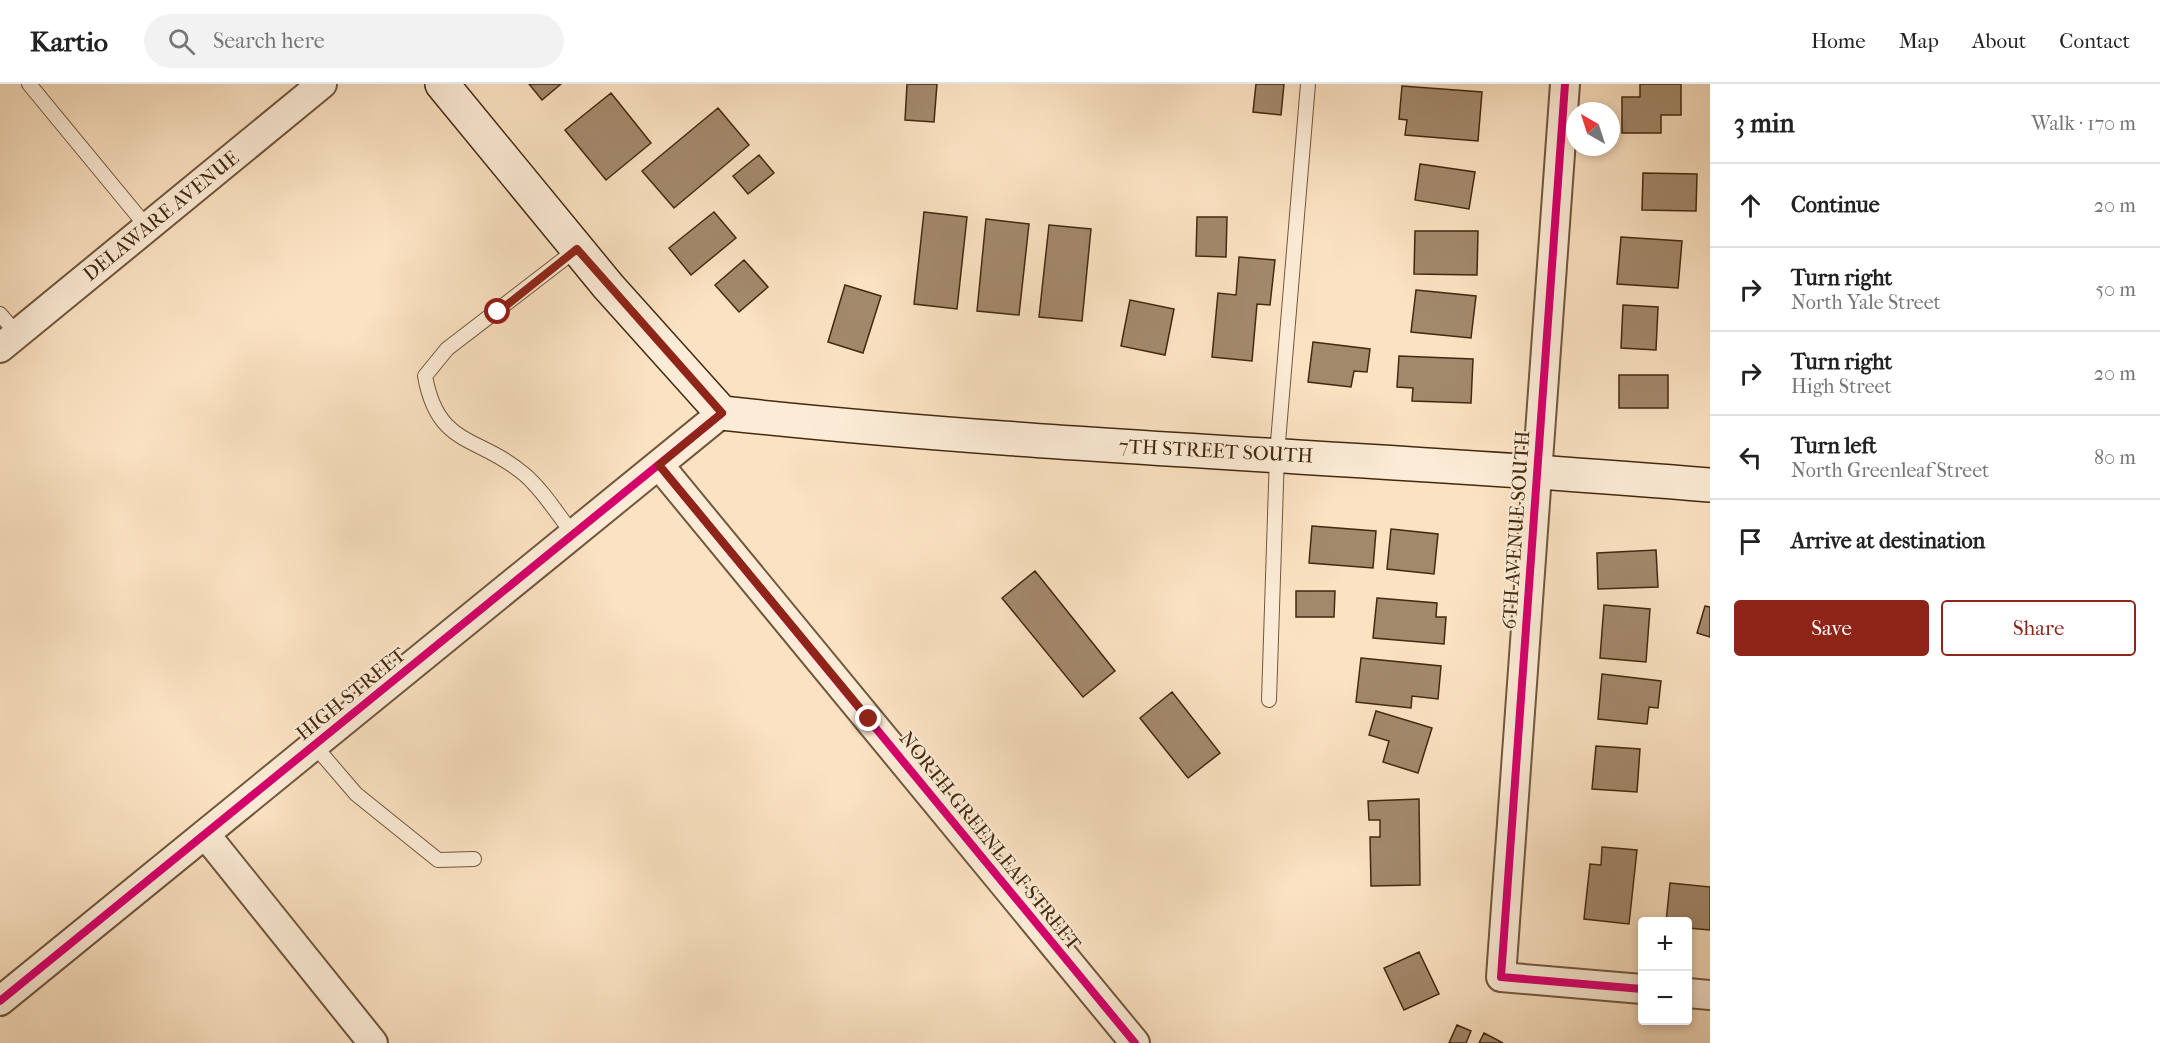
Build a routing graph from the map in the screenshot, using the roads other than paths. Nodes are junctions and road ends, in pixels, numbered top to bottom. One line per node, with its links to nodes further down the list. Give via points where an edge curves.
1 (29, 84): 6 (lane)
2 (322, 84): 6 (street, DELAWARE AVENUE)
3 (442, 84): 7 (main road)
4 (1308, 84): 10 (lane)
5 (1565, 84): 12 (street, 6TH AVENUE SOUTH)
6 (147, 227): 8 (street, DELAWARE AVENUE)
7 (577, 249): 9 (main road); 14 (lane, via 447,349 425,376 429,400 454,434 500,454 526,476)
8 (6, 332)
9 (722, 413): 10 (main road, 7TH STREET SOUTH, via 863,428); 11 (street, HIGH STREET)
10 (1276, 454): 12 (main road, 7TH STREET SOUTH); 15 (lane)
11 (659, 465): 14 (street, HIGH STREET); 24 (street, NORTH GREENLEAF STREET)
12 (1537, 470): 13 (main road, 7TH STREET SOUTH); 19 (street, 6TH AVENUE SOUTH, via 1501,978)
13 (1710, 485)
14 (573, 534): 16 (street, HIGH STREET)
15 (1269, 700)
16 (314, 745): 17 (street, HIGH STREET); 18 (lane, via 356,794 438,860)
17 (205, 834): 22 (street, HIGH STREET); 23 (street)
18 (474, 859)
19 (1638, 989)
20 (1692, 993): 21 (street)
21 (1710, 995)
22 (0, 1001)
23 (373, 1043)
24 (1135, 1043)

